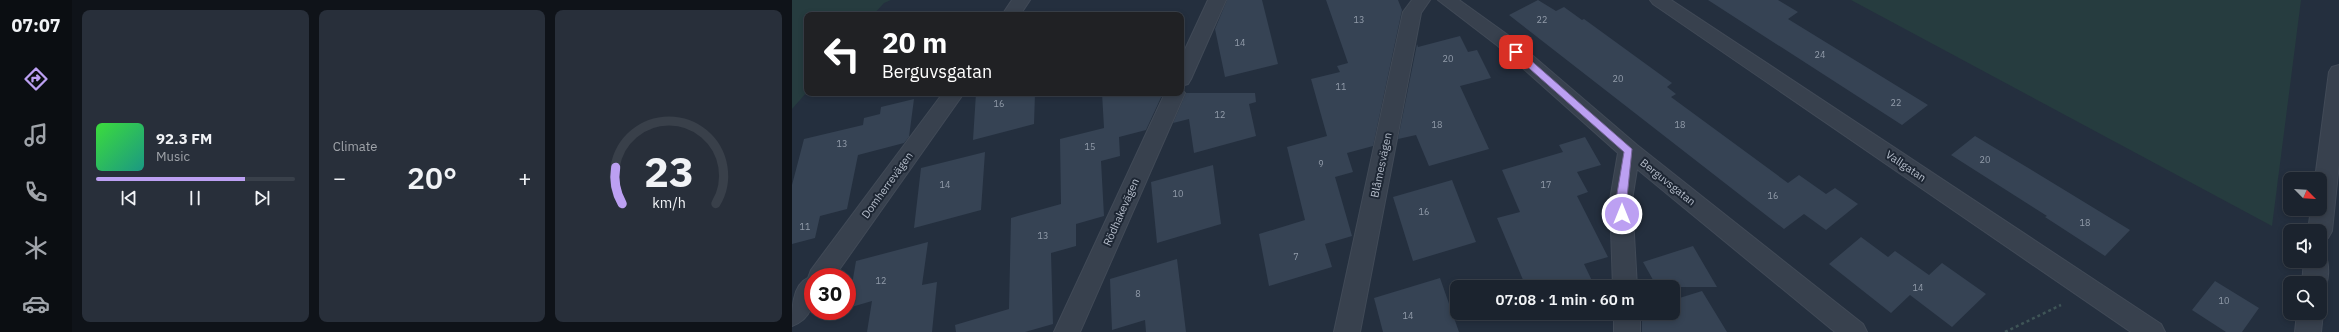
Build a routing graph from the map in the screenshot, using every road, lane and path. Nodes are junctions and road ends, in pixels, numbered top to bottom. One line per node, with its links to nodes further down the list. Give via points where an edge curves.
1 (1021, 0): 6 (street)
2 (1217, 0): 7 (street)
3 (1421, 0): 21 (street, Blåmesvägen, via 1412,12)
4 (1447, 0): 11 (street, Berguvsgatan, via 1504,42)
5 (1659, 0): 15 (street, Vallgatan)
6 (1013, 12)
7 (1184, 72)
8 (2339, 72): 12 (street)
9 (952, 96): 13 (street, Domherrevägen)
10 (1174, 96): 20 (street, Rödhakevägen)
11 (1629, 151): 14 (street, via 1621,200); 23 (street, Berguvsgatan)
12 (2321, 224)
13 (827, 268)
14 (1625, 280)
15 (2092, 290): 24 (path); 25 (street, Vallgatan)
16 (804, 298): 17 (street)
17 (792, 315)
18 (1627, 320): 22 (street)
19 (2309, 320): 26 (street)
20 (1066, 332)
21 (1346, 332)
22 (1628, 332)
23 (1854, 332)
24 (2005, 332)
25 (2152, 332)
26 (2308, 332)

